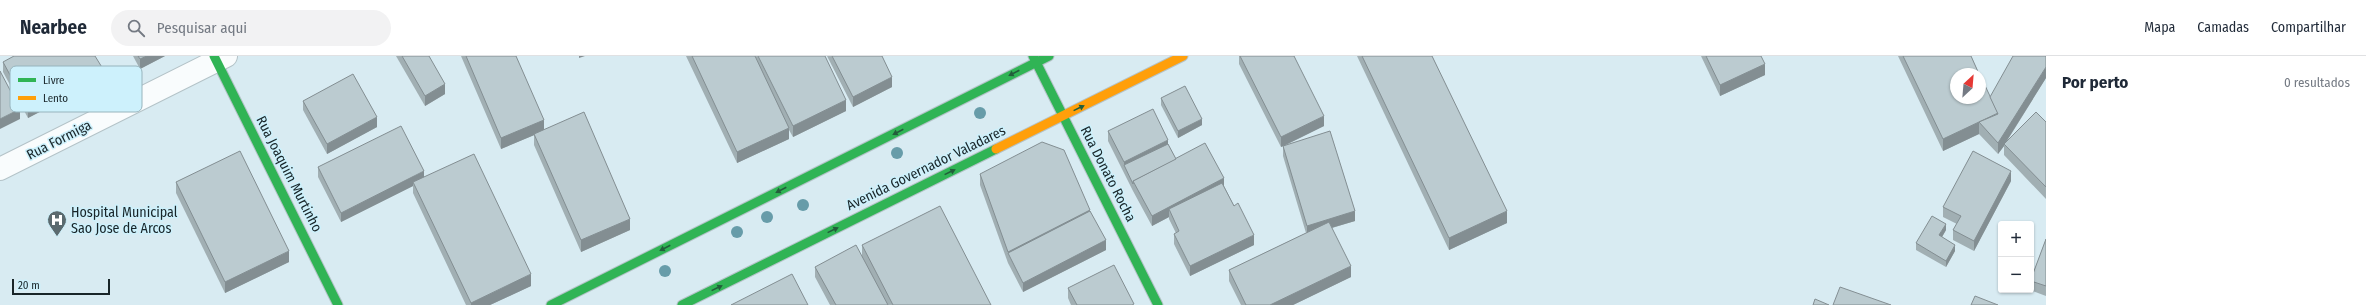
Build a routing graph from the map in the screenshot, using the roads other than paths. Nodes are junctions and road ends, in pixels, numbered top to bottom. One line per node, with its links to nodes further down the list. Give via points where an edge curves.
1 (1049, 56): 4 (street)
2 (1183, 56): 7 (street, Avenida Governador Valadares, one-way to 2)
3 (219, 58): 5 (street, Rua Formiga); 9 (street, Rua Joaquim Murtinho)
4 (1034, 59): 7 (street, Rua Donato Rocha); 10 (street, one-way to 10)
5 (142, 97)
6 (112, 112): 8 (street, Rua Formiga)
7 (1063, 116): 11 (street, Avenida Governador Valadares, one-way to 7); 12 (street, Rua Donato Rocha)
8 (0, 169)
9 (338, 305)
10 (551, 305)
11 (682, 305)
12 (1158, 305)

